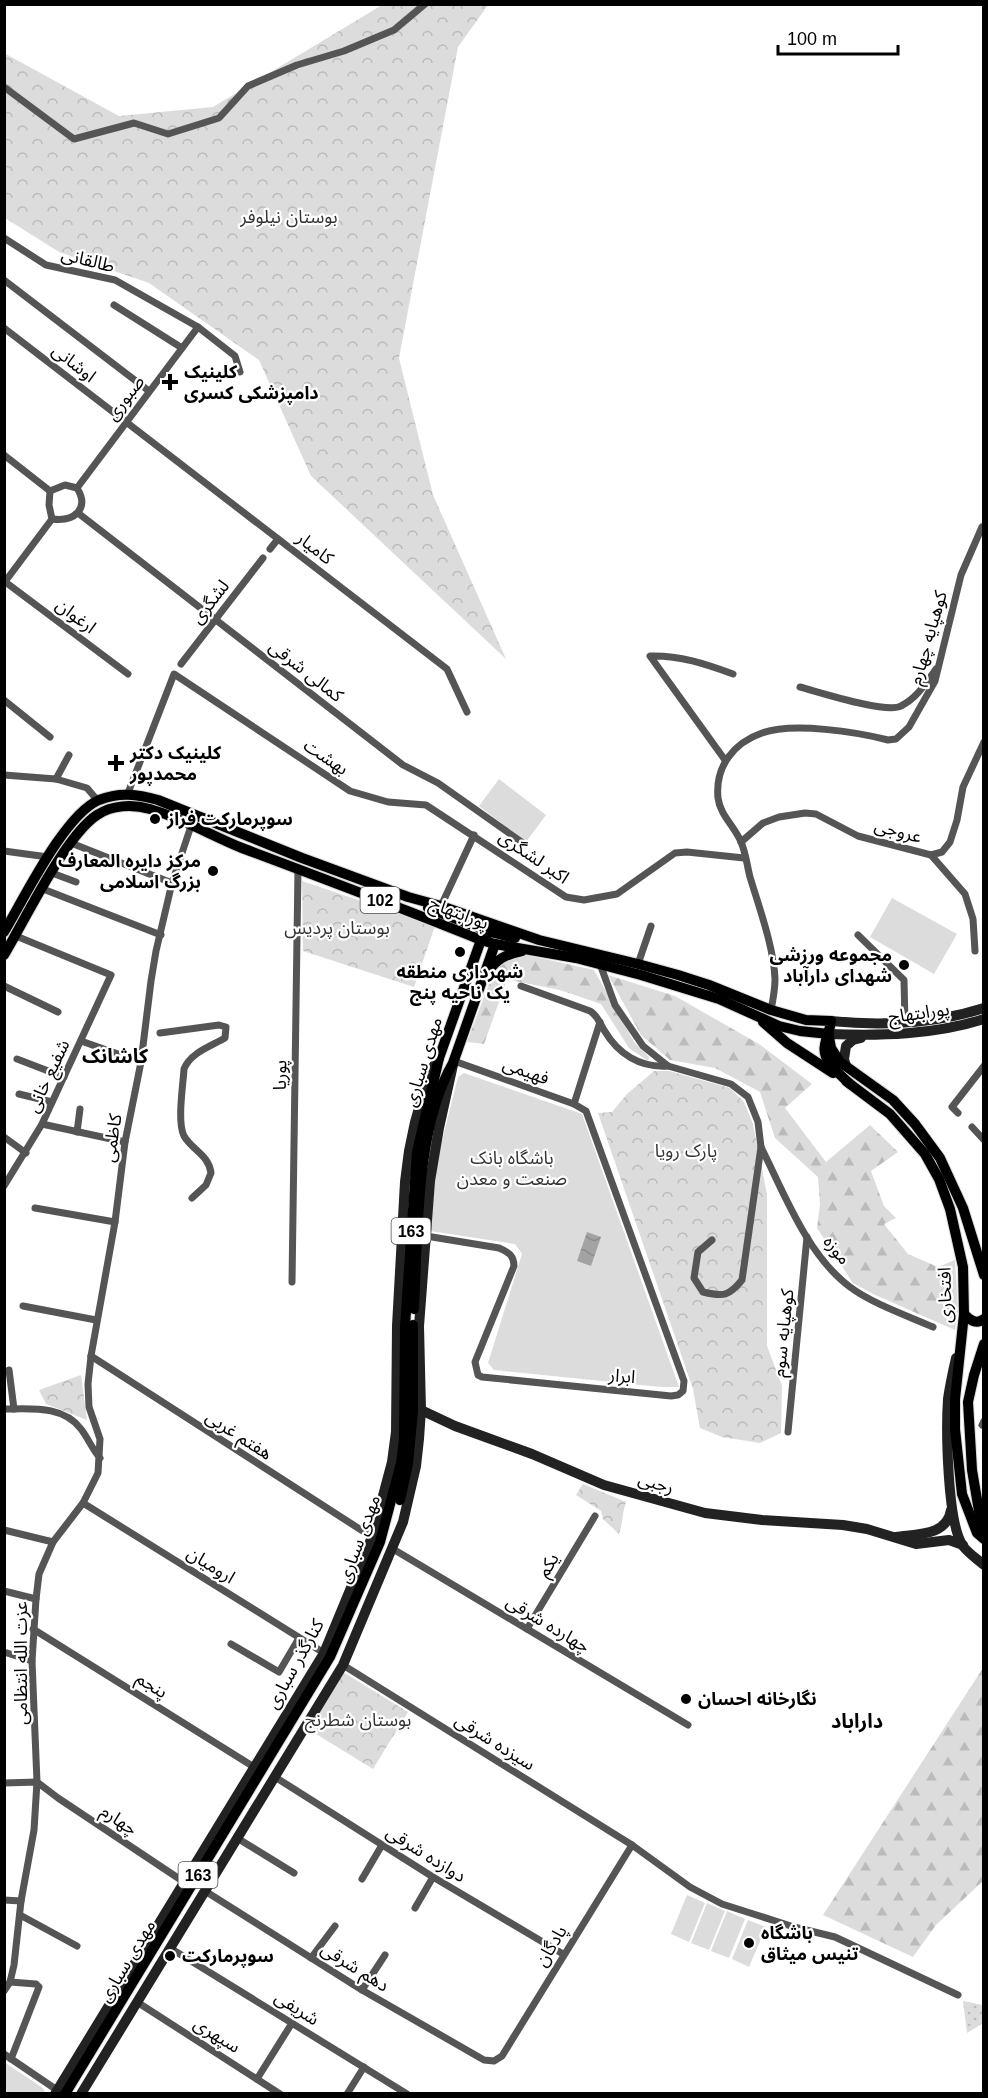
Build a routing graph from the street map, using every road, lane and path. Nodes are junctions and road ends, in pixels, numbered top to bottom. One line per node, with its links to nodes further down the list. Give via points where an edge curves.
1 (425, 4): 2 (street, via 394,30 248,86 219,118 168,134 134,123 74,139)
2 (4, 87)
3 (4, 238): 6 (street, طالقانی, via 46,265 115,280)
4 (4, 280): 10 (street)
5 (114, 305): 8 (street)
6 (198, 327): 8 (street, صبوری); 9 (street, طالقانی, via 235,356)
7 (4, 328): 11 (street, اوشانی)
8 (182, 348): 10 (street, صبوری)
9 (240, 372)
10 (149, 391): 11 (street, صبوری)
11 (126, 422): 13 (street, صبوری); 18 (street, کامیار)
12 (4, 455): 14 (street)
13 (77, 488): 14 (street, via 65,485); 15 (street, via 82,501)
14 (50, 491): 16 (street)
15 (78, 513): 16 (street, via 68,519); 22 (street, کمالی شرقی)
16 (52, 519): 21 (street)
17 (982, 527): 24 (street, کوهپایه چهارم, via 961,575)
18 (278, 539): 19 (street); 29 (street, کامیار, via 447,669)
19 (270, 549)
20 (263, 558): 22 (street, لشگری)
21 (5, 582): 25 (street, ارغوان)
22 (214, 620): 23 (street, لشگری); 44 (street, کمالی شرقی, via 402,765 438,783)
23 (181, 664)
24 (938, 667): 27 (street, via 915,697 896,708 876,707); 33 (street, کوهپایه چهارم, via 918,714 896,739 830,731 763,732 741,744)
25 (128, 674)
26 (734, 674): 33 (street, via 704,663 650,656)
27 (800, 687)
28 (4, 700): 30 (street)
29 (467, 712)
30 (50, 736)
31 (984, 742): 46 (street, عروجی, via 963,787 950,842 942,852)
32 (69, 755): 35 (street)
33 (725, 760): 42 (street, via 717,779 718,801)
34 (4, 775): 35 (street)
35 (56, 779): 37 (street, via 87,788)
36 (128, 793): 37 (main road, پورابتهاج / 102); 39 (main road, پورابتهاج / 102, via 158,800); 40 (street, بهشت, via 174,674 350,791 388,802 426,805)
37 (98, 801): 47 (main road, پورابتهاج / 102, via 74,821)
38 (191, 826): 41 (main road, پورابتهاج / 102); 43 (main road, پورابتهاج / 102, via 151,809 123,806 98,815); 53 (street, کاظمی)
39 (232, 830): 41 (main road); 48 (main road, پورابتهاج / 102)
40 (474, 835): 49 (street, اکبر لشگری, via 566,897 584,900 617,894 675,853); 56 (street)
41 (228, 842): 50 (main road, پورابتهاج / 102)
42 (741, 842): 46 (street, عروجی, via 763,823 805,813 816,814 858,836); 49 (street)
43 (71, 843): 51 (main road, پورابتهاج / 102); 53 (street)
44 (524, 843)
45 (4, 851): 47 (street)
46 (931, 855): 67 (street, via 965,894 974,919)
47 (48, 857): 58 (main road, پورابتهاج / 102)
48 (302, 858): 50 (main road); 55 (main road, پورابتهاج / 102)
49 (744, 858): 76 (street, via 767,934 775,979)
50 (298, 869): 63 (main road, پورابتهاج / 102); 120 (street, پوریا)
51 (52, 873): 52 (street); 54 (main road, پورابتهاج / 102)
52 (76, 882)
53 (172, 883): 60 (street, کاظمی)
54 (43, 889): 60 (street); 62 (main road, پورابتهاج / 102)
55 (408, 897): 56 (main road, پورابتهاج / 102); 59 (main road)
56 (441, 906): 64 (main road, پورابتهاج / 102)
57 (651, 926): 70 (street)
58 (4, 932)
59 (490, 932): 63 (main road, مهدی سباری / 163); 64 (main road)
60 (160, 935): 90 (street, کاظمی)
61 (858, 935): 84 (street, via 904,980)
62 (16, 936): 68 (main road, پورابتهاج / 102); 88 (street, شفیع خانی, via 111,975)
63 (481, 940): 65 (main road, پورابتهاج / 102); 77 (main road, مهدی سباری / 163)
64 (539, 940): 70 (main road, پورابتهاج / 102)
65 (495, 944): 66 (main road, پورابتهاج / 102); 71 (main road, 163)
66 (532, 949): 69 (main road, پورابتهاج / 102); 71 (main road, via 507,954 492,966)
67 (975, 951)
68 (4, 956)
69 (600, 964): 80 (main road, پورابتهاج / 102, via 719,999); 93 (street, via 615,1005 643,1046)
70 (638, 964): 74 (main road, پورابتهاج / 102, via 709,985)
71 (482, 982): 79 (main road, 163)
72 (4, 986): 78 (street)
73 (521, 986): 82 (street, via 590,1011)
74 (757, 1006): 76 (main road, پورابتهاج / 102); 80 (main road, via 764,1012)
75 (984, 1008): 84 (main road, پورابتهاج / 102)
76 (771, 1010): 83 (main road, پورابتهاج / 102)
77 (456, 1011): 79 (main road); 145 (main road, مهدی سباری / 163, via 422,1124 414,1179 401,1463)
78 (58, 1012)
79 (470, 1016): 91 (main road, 163)
80 (759, 1018): 86 (main road, پورابتهاج / 102, via 800,1031); 96 (main road, via 787,1043)
81 (984, 1018): 87 (main road, پورابتهاج / 102)
82 (600, 1022): 93 (street, via 627,1057 656,1067); 99 (street)
83 (831, 1022): 84 (main road, پورابتهاج / 102); 86 (main road)
84 (905, 1023)
85 (160, 1033): 113 (street, via 219,1025 227,1030 225,1038 193,1056 184,1069 182,1129 187,1140 207,1159 211,1173 206,1185)
86 (829, 1034): 87 (main road, پورابتهاج / 102); 94 (main road, via 834,1055); 96 (main road, via 825,1055)
87 (868, 1036): 94 (main road, via 846,1046)
88 (81, 1041): 90 (street); 95 (street, شفیع خانی)
89 (17, 1059): 95 (street)
90 (141, 1062): 108 (street, کاظمی)
91 (454, 1062): 99 (street, فهیمی); 116 (main road, via 434,1154); 145 (main road, 163, via 444,1079 425,1153 412,1326 411,1438 405,1475)
92 (984, 1065): 102 (street, via 952,1107)
93 (668, 1066): 109 (street, via 731,1084 748,1098 758,1122)
94 (846, 1066): 111 (main road, افتخاری, via 892,1100 915,1124)
95 (64, 1077): 98 (street, شفیع خانی)
96 (850, 1084): 111 (main road, افتخاری, via 890,1114)
97 (19, 1094): 98 (street)
98 (52, 1102): 103 (street, شفیع خانی)
99 (574, 1104): 101 (street, فهیمی)
100 (80, 1109): 105 (street)
101 (586, 1111): 116 (street, ابرار, via 684,1381 683,1391 678,1395 478,1375 476,1362 514,1260 499,1248)
102 (958, 1113)
103 (42, 1124): 105 (street); 110 (street, شفیع خانی)
104 (972, 1127): 107 (street)
105 (77, 1132): 108 (street)
106 (4, 1137): 110 (street)
107 (984, 1140)
108 (125, 1142): 115 (street, کاظمی)
109 (762, 1147): 117 (street, موزه); 118 (street, via 742,1280 732,1292 719,1296 703,1292 694,1278 698,1252)
110 (26, 1153): 112 (street, شفیع خانی)
111 (934, 1158): 119 (main road, افتخاری, via 949,1174); 122 (main road, افتخاری, via 963,1267)
112 (4, 1186)
113 (192, 1198)
114 (35, 1208): 115 (street)
115 (115, 1222): 124 (street, کاظمی)
116 (426, 1236): 132 (main road, via 420,1326)
117 (807, 1237): 125 (street, موزه, via 832,1271 851,1288); 133 (street, کوهپایه سوم)
118 (712, 1240)
119 (984, 1275)
120 (292, 1282)
121 (23, 1306): 124 (street)
122 (964, 1314): 123 (main road, via 972,1321); 126 (main road, افتخاری)
123 (984, 1319)
124 (96, 1320): 128 (street, کاظمی)
125 (933, 1327)
126 (960, 1340): 137 (main road, via 948,1399); 143 (main road, افتخاری, via 955,1419 962,1494 977,1533)
127 (984, 1344): 138 (main road, via 968,1402)
128 (91, 1356): 134 (street, کاظمی, via 89,1407 100,1439); 145 (street, هفتم غربی)
129 (9, 1370): 131 (street)
130 (4, 1409): 131 (street)
131 (14, 1409): 134 (street, via 46,1408 60,1414 81,1428)
132 (421, 1410): 142 (main road, رجبی, via 604,1485 670,1504 762,1520 843,1525); 145 (main road, via 416,1466 403,1522)
133 (788, 1432)
134 (100, 1458): 136 (street, عزت الله انتظامی, via 98,1473)
135 (984, 1490): 138 (street)
136 (83, 1503): 144 (street, عزت الله انتظامی); 152 (street, ارومیان)
137 (952, 1503): 142 (main road, رجبی, via 950,1519 941,1528); 146 (main road)
138 (977, 1504): 140 (main road)
139 (595, 1516): 151 (street, یکم)
140 (984, 1527)
141 (4, 1530): 144 (street)
142 (895, 1537): 146 (main road, رجبی, via 916,1544 949,1540)
143 (984, 1539)
144 (53, 1542): 149 (street, عزت الله انتظامی, via 39,1574)
145 (383, 1543): 151 (street, چهارده شرقی); 155 (main road, مهدی سباری / 163)
146 (963, 1545): 147 (main road)
147 (984, 1565)
148 (4, 1591): 149 (street)
149 (36, 1599): 150 (street, عزت الله انتظامی)
150 (33, 1629): 156 (street, عزت الله انتظامی); 158 (street, پنجم)
151 (527, 1629): 157 (street, چهارده شرقی)
152 (299, 1638): 153 (street, via 279,1672); 155 (street, ارومیان)
153 (231, 1644)
154 (4, 1652): 156 (street)
155 (333, 1659): 158 (main road, کنارگذر سباری); 159 (main road); 164 (street, سیزده شرقی); 190 (main road, مهدی سباری / 163); 191 (main road, مهدی سباری / 163)
156 (32, 1661): 160 (street, عزت الله انتظامی)
157 (688, 1725)
158 (254, 1767): 168 (main road, کنارگذر سباری)
159 (274, 1777): 162 (main road); 163 (street, دوازده شرقی)
160 (38, 1782): 161 (street); 168 (street, چهارم); 171 (street, عزت الله انتظامی)
161 (4, 1783)
162 (237, 1838): 165 (street); 169 (main road)
163 (382, 1845): 166 (street, دوازده شرقی); 167 (street)
164 (632, 1845): 177 (street, پادگان); 183 (street, سیزده شرقی, via 690,1887 722,1904 835,1937)
165 (294, 1873)
166 (433, 1877): 172 (street); 177 (street, دوازده شرقی)
167 (362, 1879)
168 (184, 1882): 190 (main road, کنارگذر سباری)
169 (205, 1891): 176 (main road); 179 (street, دهم شرقی)
170 (4, 1900): 171 (street)
171 (21, 1902): 173 (street, عزت الله انتظامی)
172 (415, 1908)
173 (20, 1915): 175 (street); 180 (street, عزت الله انتظامی)
174 (335, 1926): 179 (street)
175 (77, 1946)
176 (170, 1948): 184 (main road); 185 (street, شریفی)
177 (563, 1954): 187 (street, پادگان, via 502,2056)
178 (385, 1955): 182 (street)
179 (311, 1958): 182 (street, دهم شرقی)
180 (10, 1982): 181 (street, عزت الله انتظامی); 186 (street, via 39,1987)
181 (4, 1990)
182 (362, 1990): 187 (street, دهم شرقی, via 484,2060)
183 (958, 1995)
184 (137, 2002): 189 (street, سپهری); 192 (main road)
185 (292, 2023): 188 (street, شریفی); 189 (street)
186 (8, 2056): 190 (street)
187 (494, 2061)
188 (364, 2067): 194 (street); 195 (street, شریفی)
189 (257, 2079): 193 (street, سپهری)
190 (62, 2093)
191 (73, 2094)
192 (81, 2094)
193 (280, 2094)
194 (347, 2094)
195 (407, 2094)

